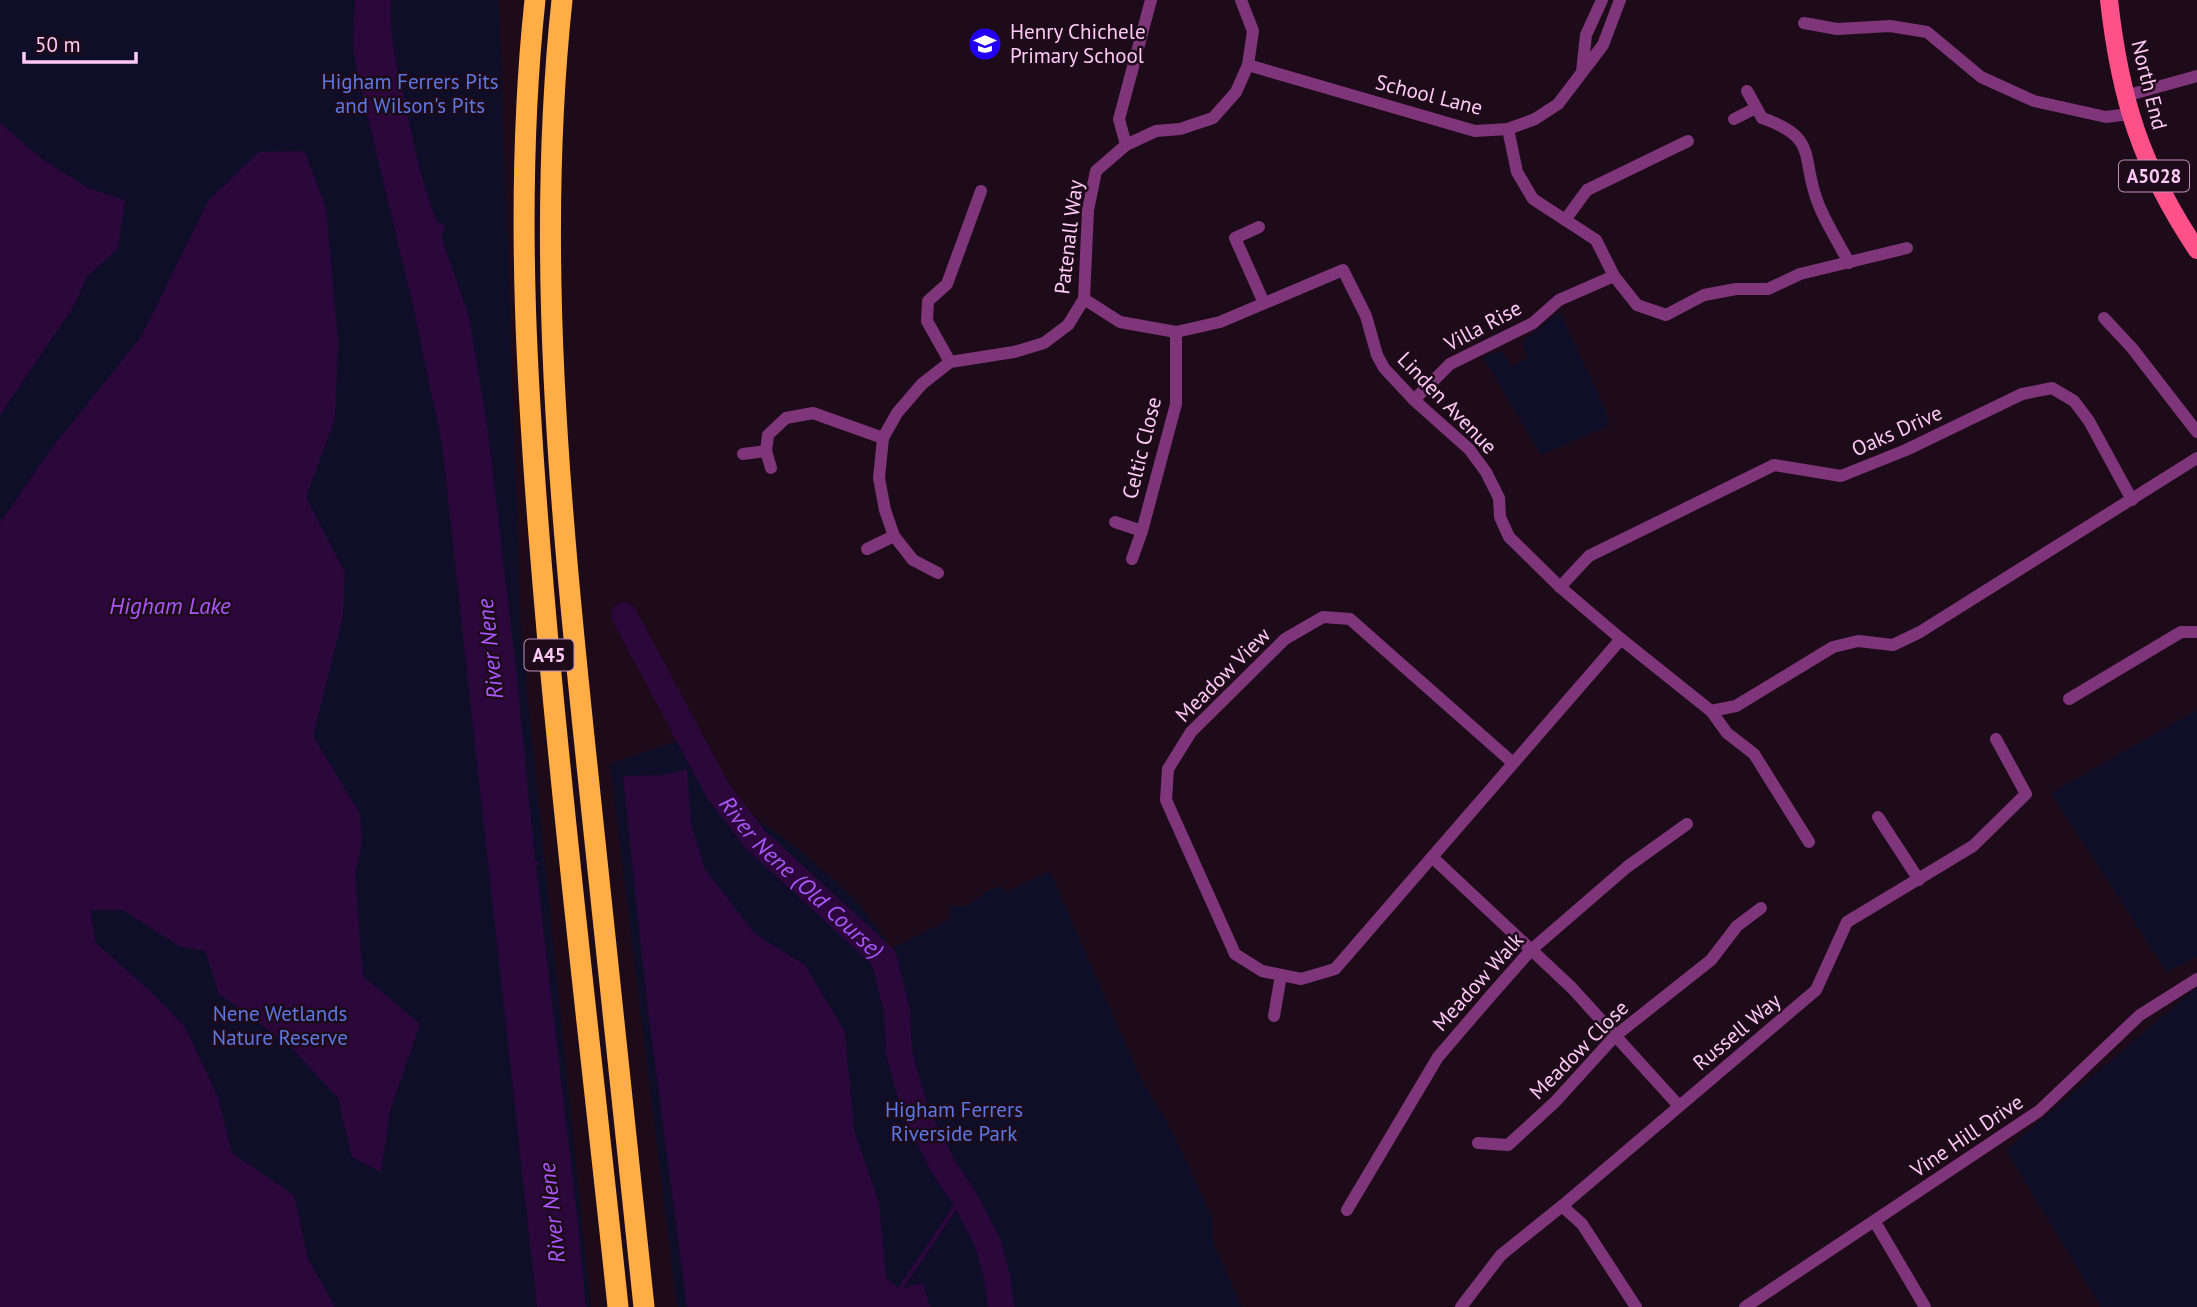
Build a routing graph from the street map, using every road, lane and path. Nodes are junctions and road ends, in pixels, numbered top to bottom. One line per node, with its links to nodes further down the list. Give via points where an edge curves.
1 (535, 0): 69 (highway, A45, via 525,171 533,480 561,794)
2 (562, 0): 70 (highway, A45, via 551,166 550,298 559,473)
3 (1151, 0): 19 (street, via 1119,120)
4 (1241, 0): 9 (street, via 1253,31)
5 (1602, 0): 10 (street, via 1586,35)
6 (1620, 0): 10 (street, School Lane, via 1603,45)
7 (2109, 0): 13 (main road, North End / A5028)
8 (1804, 23): 15 (street, via 1837,29 1890,26 1927,32 1982,77 2034,101 2106,117)
9 (1248, 65): 17 (street, School Lane, via 1475,131); 19 (street, via 1236,92 1213,118 1156,131)
10 (1582, 72): 17 (street, School Lane, via 1558,104)
11 (2197, 76): 13 (street)
12 (1747, 90): 14 (street)
13 (2125, 96): 15 (main road, North End / A5028)
14 (1756, 108): 16 (street); 25 (street, via 1762,118 1785,126 1803,142 1818,203)
15 (2129, 114): 24 (main road, North End / A5028, via 2150,169)
16 (1734, 119)
17 (1508, 129): 21 (street, via 1517,172 1533,199)
18 (1688, 141): 21 (street, via 1587,190)
19 (1126, 145): 27 (street, Patenall Way, via 1096,171 1088,210)
20 (981, 191): 31 (street, via 947,284 928,301 927,321)
21 (1565, 220): 26 (street, via 1596,240)
22 (1259, 227): 28 (street, via 1235,238)
23 (1907, 248): 25 (street)
24 (2197, 250)
25 (1849, 263): 26 (street, via 1800,274 1768,289 1704,295 1666,315 1637,305)
26 (1614, 276): 32 (street, Villa Rise, via 1559,300 1533,323 1451,364)
27 (1084, 299): 30 (street, Linden Avenue, via 1120,322); 31 (street, Patenall Way, via 1068,325 1044,343)
28 (1264, 303): 30 (street, Linden Avenue, via 1220,322); 32 (street, Linden Avenue, via 1343,270 1384,368)
29 (2104, 318): 33 (street)
30 (1176, 332): 41 (street, Celtic Close, via 1176,404)
31 (950, 362): 34 (street, Patenall Way, via 922,384)
32 (1414, 400): 46 (street, Linden Avenue, via 1469,449 1499,498 1500,517 1509,537)
33 (2197, 432)
34 (883, 438): 35 (street, via 813,413 786,418 768,435); 42 (street, Patenall Way, via 880,478)
35 (766, 451): 36 (street); 38 (street)
36 (743, 454)
37 (2197, 458): 39 (street)
38 (771, 468)
39 (2132, 500): 46 (street, Oaks Drive, via 2089,421 2074,401 2053,387 2022,394 1841,476 1774,464 1588,556); 50 (street, via 1920,632 1894,645 1858,641 1833,647 1736,706)
40 (1115, 522): 41 (street, Celtic Close)
41 (1142, 531): 44 (street, Celtic Close)
42 (894, 536): 43 (street); 45 (street, Patenall Way, via 913,560)
43 (867, 550)
44 (1132, 559)
45 (938, 573)
46 (1560, 587): 48 (street, Linden Avenue)
47 (2197, 632): 49 (street, via 2181,632)
48 (1621, 639): 50 (street, Linden Avenue); 52 (street, Meadow View)
49 (2069, 699)
50 (1711, 711): 55 (street, Linden Avenue, via 1727,733 1754,754)
51 (1996, 739): 57 (street, Russell Way, via 2026,794 1973,846)
52 (1513, 763): 56 (street, Meadow View); 60 (street, Meadow View, via 1350,619 1323,617 1285,639 1191,732 1168,769 1166,800 1235,954 1262,971)
53 (1878, 817): 57 (street)
54 (1687, 824): 59 (street, Meadow Walk, via 1627,867)
55 (1809, 842)
56 (1432, 857): 59 (street); 60 (street, Meadow View, via 1335,969 1301,979)
57 (1919, 880): 64 (street, Russell Way, via 1847,922 1816,990)
58 (1761, 908): 63 (street, Meadow Close, via 1737,926 1711,960)
59 (1531, 950): 63 (street); 67 (street, Meadow Walk, via 1438,1057)
60 (1281, 975): 62 (street)
61 (2197, 979): 68 (street, Vine Hill Drive, via 2140,1016 2039,1111)
62 (1274, 1016)
63 (1615, 1036): 64 (street); 65 (street, Meadow Close, via 1508,1145)
64 (1679, 1106): 66 (street, Russell Way)
65 (1478, 1143)
66 (1562, 1206): 71 (street, Russell Way, via 1501,1255); 72 (street, via 1582,1224)
67 (1347, 1210)
68 (1875, 1222): 73 (street, Vine Hill Drive); 74 (street)
69 (618, 1307)
70 (644, 1307)
71 (1461, 1307)
72 (1636, 1307)
73 (1745, 1307)
74 (1924, 1307)

